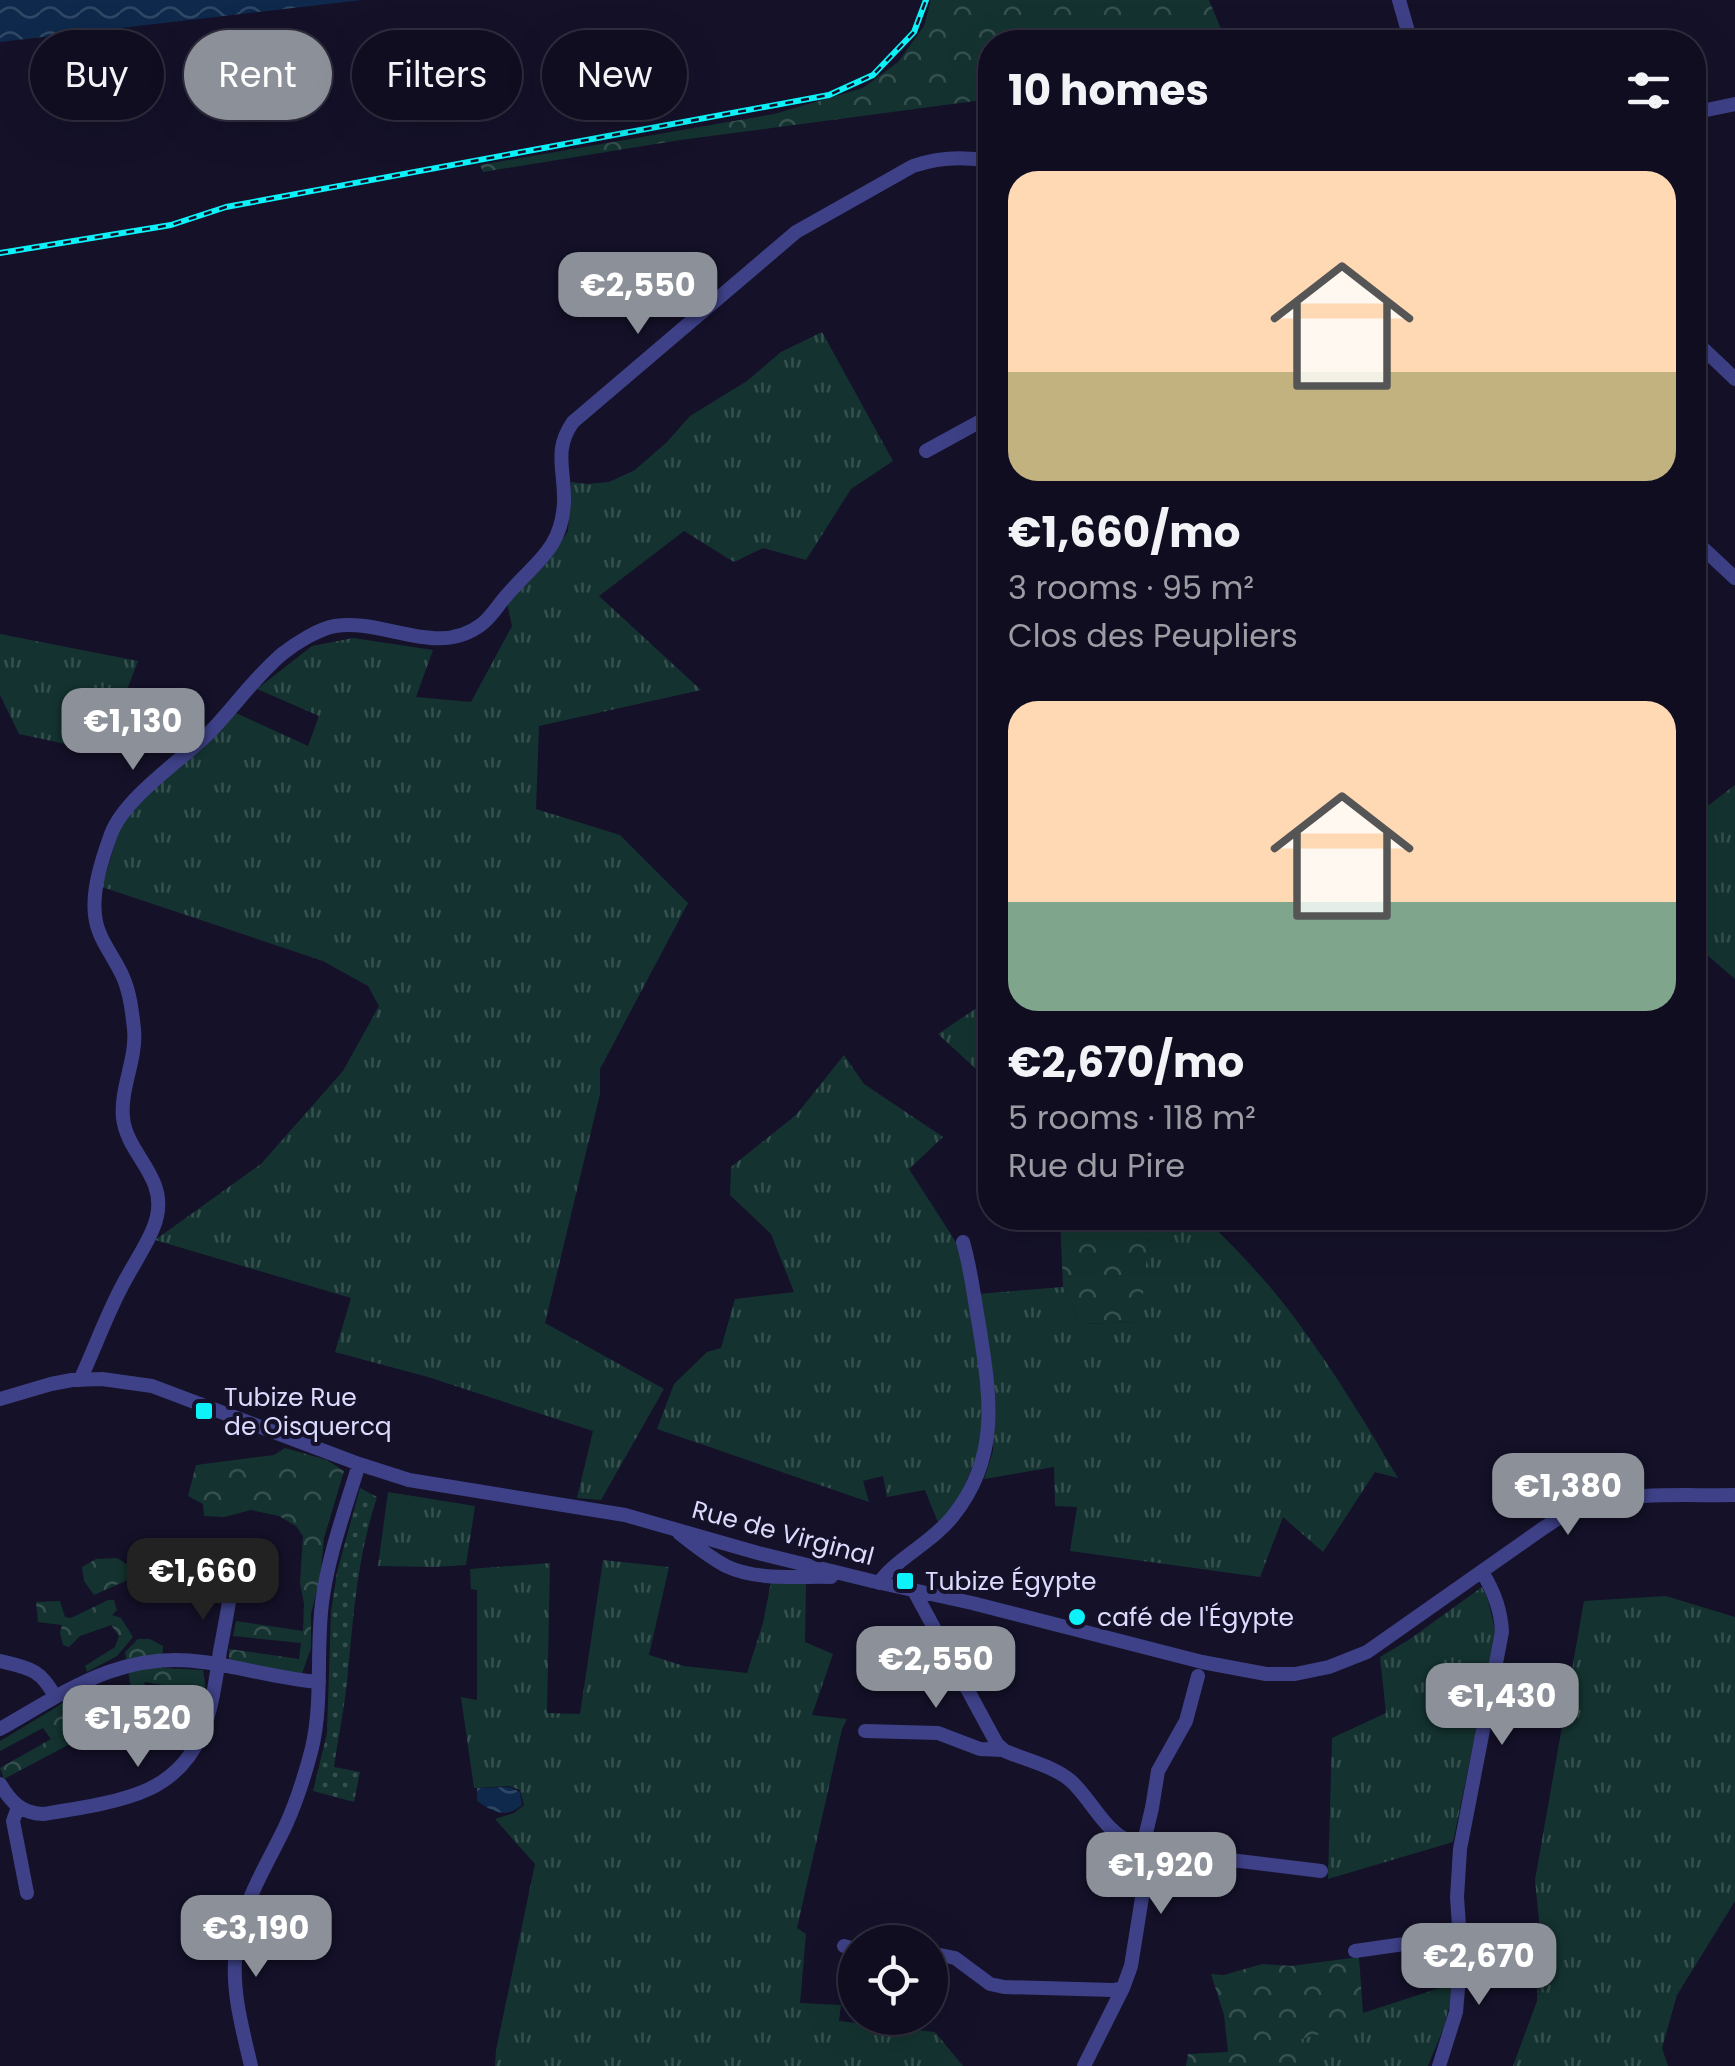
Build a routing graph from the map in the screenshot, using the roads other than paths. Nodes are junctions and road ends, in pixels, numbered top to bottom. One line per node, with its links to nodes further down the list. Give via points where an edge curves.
1 (1399, 0): 2 (street)
2 (1408, 30)
3 (1735, 104): 4 (street)
4 (1706, 109)
5 (978, 160): 13 (street, via 930,160 812,221 573,422 561,446 564,500 556,539 486,621 428,639 330,626 266,668 210,732 126,809 99,872 95,917 128,992 134,1043 123,1119 153,1178 157,1217)
6 (1706, 351): 7 (street)
7 (1735, 378)
8 (978, 423): 9 (street)
9 (926, 451)
10 (1706, 551): 11 (street)
11 (1735, 578)
12 (964, 1242): 21 (street, via 986,1370 988,1442 954,1516)
13 (80, 1380): 14 (street, Rue de Virginal); 15 (street, Rue de Virginal, via 152,1386)
14 (0, 1399)
15 (359, 1464): 17 (street, Rue de Virginal, via 439,1486); 26 (street, via 328,1566)
16 (1735, 1495): 18 (street, Rue de Virginal, via 1592,1503)
17 (670, 1526): 20 (street, Rue de Virginal); 20 (street, via 744,1572)
18 (1482, 1572): 22 (street, Rue de Virginal, via 1367,1652 1295,1674 1238,1670); 38 (street, via 1502,1632 1460,1849)
19 (210, 1573): 24 (street, via 231,1590)
20 (851, 1576): 21 (street, Rue de Virginal)
21 (880, 1583): 22 (street, Rue de Virginal)
22 (913, 1590): 30 (street)
23 (0, 1661): 27 (street, via 35,1670)
24 (218, 1664): 26 (street); 27 (street, via 135,1662); 32 (street, via 204,1730 174,1772 129,1796 43,1814)
25 (1198, 1676): 33 (street, via 1186,1721 1158,1771)
26 (319, 1682): 42 (street, via 299,1794 240,1922 234,1981)
27 (55, 1697): 28 (street)
28 (0, 1729)
29 (864, 1731): 30 (street, via 938,1733)
30 (1003, 1750): 33 (street, via 1069,1779)
31 (0, 1784): 32 (street)
32 (18, 1808): 34 (street, via 13,1821)
33 (1138, 1844): 36 (street); 41 (street, via 1145,1878)
34 (19, 1851): 35 (street); 37 (street)
35 (0, 1855)
36 (1321, 1871)
37 (27, 1893)
38 (1460, 1940): 39 (street); 44 (street, via 1456,2012)
39 (1355, 1952)
40 (948, 1957): 41 (street, via 1004,1987)
41 (1123, 1988): 43 (street)
42 (251, 2066)
43 (1084, 2066)
44 (1440, 2066)

